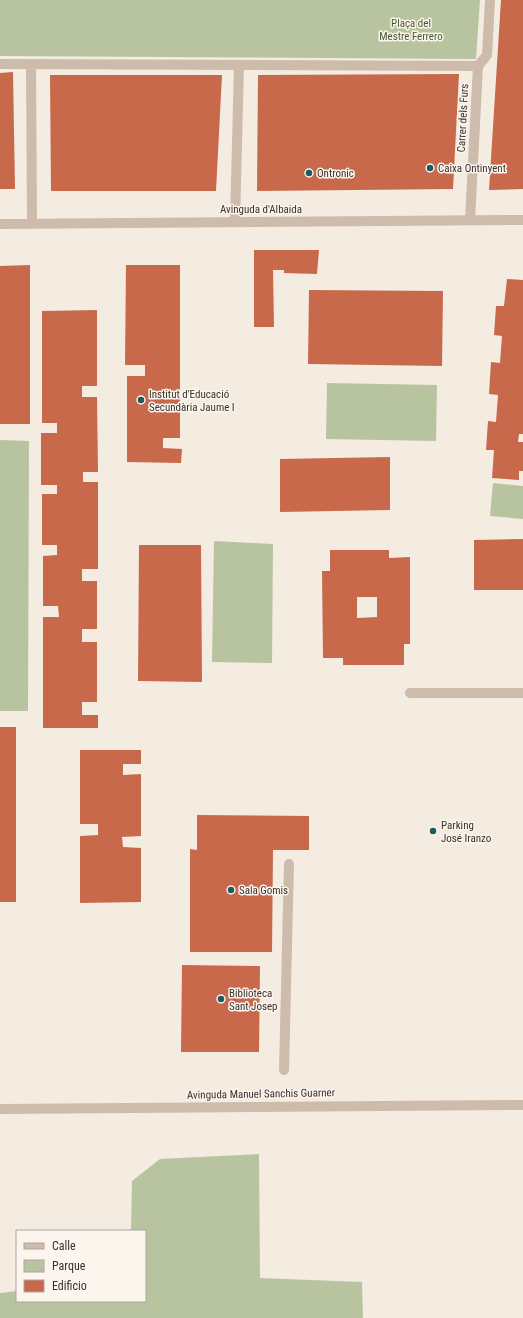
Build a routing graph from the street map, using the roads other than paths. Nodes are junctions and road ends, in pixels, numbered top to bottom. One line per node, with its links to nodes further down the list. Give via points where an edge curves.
1 (490, 0): 5 (street, via 487,55)
2 (0, 64): 3 (street)
3 (31, 64): 4 (street); 9 (street)
4 (239, 65): 5 (street); 8 (street)
5 (478, 66): 6 (street, Carrer dels Furs)
6 (470, 220): 7 (street, Avinguda d'Albaida); 8 (street, Avinguda d'Albaida)
7 (523, 220)
8 (235, 222): 9 (street, Avinguda d'Albaida)
9 (32, 223): 10 (street, Avinguda d'Albaida)
10 (0, 224)
11 (523, 692): 12 (street)
12 (410, 693)
13 (289, 864): 14 (street)
14 (284, 1070)
15 (523, 1105): 16 (street, Avinguda Manuel Sanchis Guarner)
16 (0, 1109)

